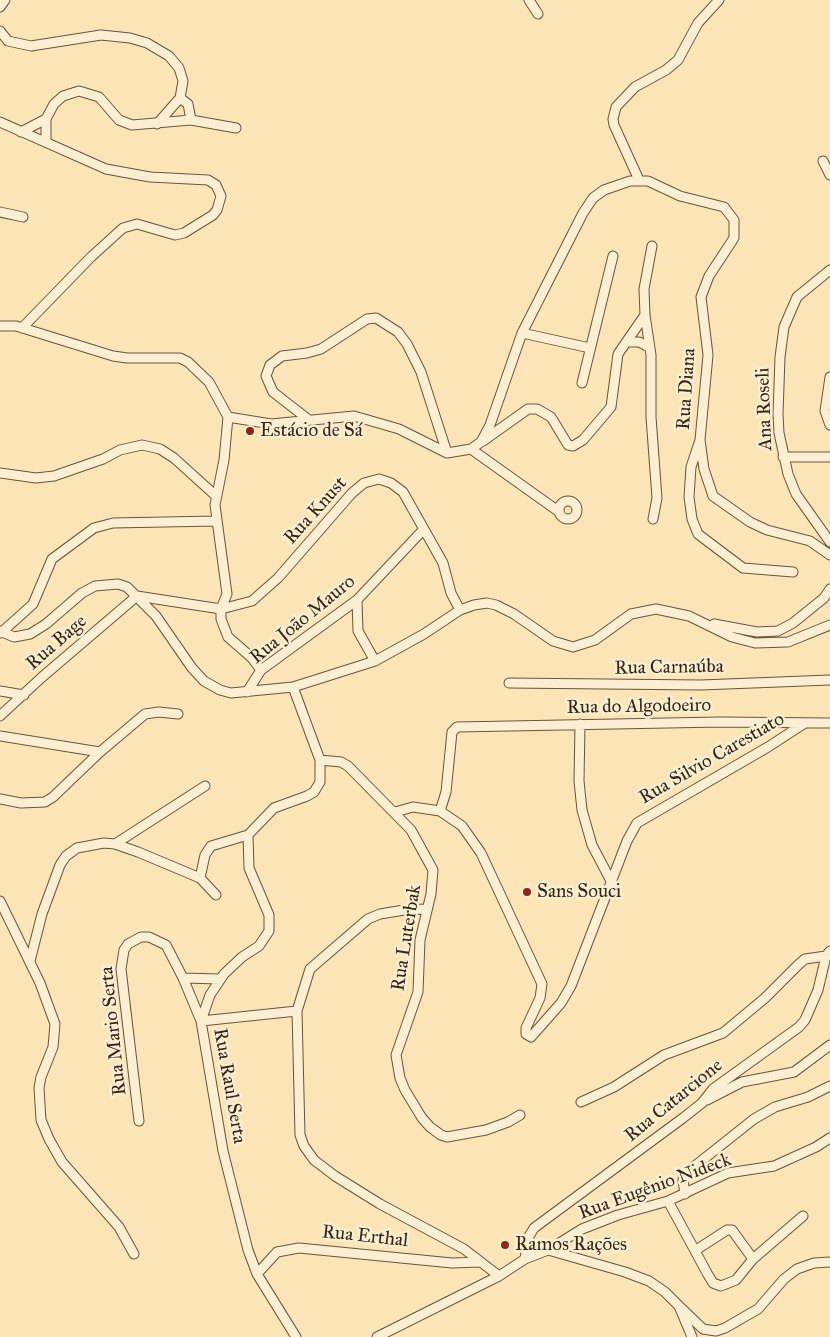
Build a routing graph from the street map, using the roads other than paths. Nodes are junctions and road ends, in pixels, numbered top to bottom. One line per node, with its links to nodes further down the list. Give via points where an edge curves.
1 (5, 0): 4 (street)
2 (529, 0): 5 (street)
3 (719, 0): 17 (street, via 698,23 678,60 635,87 616,107 614,125)
4 (0, 7)
5 (538, 14)
6 (0, 30): 7 (street, via 8,41 31,46 102,35 148,44 169,56 179,68 183,81)
7 (180, 98): 9 (street, via 188,104); 11 (street)
8 (46, 118): 11 (street, via 56,101 79,91 99,97 125,124); 13 (street); 14 (street)
9 (191, 120): 11 (street); 12 (street)
10 (0, 122): 13 (street)
11 (156, 124)
12 (236, 128)
13 (21, 132): 14 (street)
14 (46, 142): 25 (street, via 106,169 128,174 208,180 216,185 220,196 213,215 184,233 175,235 137,224 123,228)
15 (823, 161): 16 (street)
16 (830, 175)
17 (639, 180): 26 (street, via 617,184 593,198); 35 (street, Rua Diana, via 680,196 724,206 731,214 735,229 729,247 709,276 701,297 708,355)
18 (0, 212): 19 (street)
19 (23, 217)
20 (652, 246): 23 (street, via 644,278)
21 (613, 256): 29 (street)
22 (830, 270): 39 (street, Ana Roseli, via 797,297 784,327 778,414)
23 (645, 314): 27 (street); 28 (street)
24 (0, 326): 25 (street)
25 (22, 328): 32 (street, via 113,356 180,358 209,382)
26 (522, 333): 29 (street); 36 (street)
27 (625, 343): 28 (street, via 639,342); 36 (street, via 618,354 611,406 601,421 576,445 568,445 551,417 537,409 519,414)
28 (649, 347): 44 (street, via 657,498)
29 (590, 348): 31 (street)
30 (830, 377): 34 (street, via 825,411)
31 (582, 383)
32 (228, 417): 33 (street, via 271,424); 42 (street, via 223,467)
33 (309, 420): 38 (street, via 354,416 373,420); 38 (street, via 273,392 266,376 270,365 282,356 321,349 367,318 376,318 398,332 407,344 420,372)
34 (830, 425)
35 (700, 440): 48 (street, Rua Diana, via 706,481 718,501 766,530 810,541); 49 (street, via 691,467 689,498 698,534 743,568)
36 (482, 442): 37 (street)
37 (471, 449): 38 (street); 43 (street)
38 (447, 453)
39 (783, 457): 40 (street); 47 (street, Ana Roseli, via 796,494)
40 (830, 457)
41 (0, 473): 42 (street, via 36,478 54,476 120,450 142,445 160,449 174,458)
42 (216, 496): 45 (street)
43 (558, 511)
44 (653, 519)
45 (216, 521): 53 (street, via 227,594); 57 (street, via 113,523 94,528 52,559 33,604)
46 (423, 530): 52 (street, Rua João Mauro); 53 (street, Rua Knust, via 403,492 391,482 370,481 352,493 263,593 252,601); 54 (street, Rua Knust, via 443,563)
47 (830, 542)
48 (830, 555)
49 (793, 572)
50 (830, 589): 55 (street, via 824,598 778,631 757,632)
51 (137, 596): 53 (street, Rua Knust); 57 (street, via 118,584 95,586 30,634 14,637); 64 (street, via 156,616 204,681 231,693); 65 (street, Rua Bage)
52 (357, 600): 58 (street, via 358,631); 59 (street, Rua João Mauro)
53 (221, 609): 59 (street, via 228,638)
54 (460, 610): 55 (street, via 487,603 496,605 553,641 572,647 596,640 631,614 645,610 667,610); 58 (street)
55 (708, 624): 56 (street, via 732,637 772,644 788,642)
56 (830, 625)
57 (1, 632)
58 (375, 661): 62 (street)
59 (262, 670): 64 (street, Rua João Mauro)
60 (830, 680): 61 (street, Rua Carnaúba, via 701,685)
61 (509, 683)
62 (293, 687): 64 (street); 73 (street)
63 (0, 692): 65 (street)
64 (247, 692)
65 (24, 695): 67 (street, Rua Bage)
66 (178, 714): 72 (street, via 146,714)
67 (0, 716)
68 (805, 723): 69 (street, Rua do Algodoeiro); 70 (street, Rua do Algodoeiro); 81 (street, Rua Silvio Carestiato, via 643,818 632,828)
69 (830, 723)
70 (580, 724): 76 (street, Rua do Algodoeiro, via 457,727 452,732 446,792); 81 (street, via 582,810 592,845)
71 (0, 736): 72 (street)
72 (100, 752): 75 (street, via 45,802 21,803)
73 (320, 760): 77 (street, Rua Luterbak, via 348,766); 78 (street, via 318,787 314,792 274,808)
74 (205, 786): 79 (street)
75 (0, 799)
76 (440, 811): 77 (street, via 413,807); 81 (street, Rua Silvio Carestiato, via 462,826 481,853 540,978 540,998 526,1028 530,1037 561,1003)
77 (395, 812): 84 (street, Rua Luterbak, via 411,830 432,865)
78 (248, 835): 80 (street, via 211,846 205,854); 88 (street, Rua Raul Serta, via 249,868 269,915 269,931 259,946 231,966)
79 (115, 844): 80 (street); 86 (street, via 83,846 66,856 42,914)
80 (200, 878): 82 (street)
81 (612, 883)
82 (216, 895)
83 (0, 901): 86 (street)
84 (427, 909): 89 (street, via 380,914 359,926 310,969); 95 (street, Rua Luterbak, via 420,940 418,992 396,1055 402,1084 422,1118 441,1135 486,1130)
85 (828, 953): 93 (street, via 798,965 723,1033 664,1055 614,1087); 94 (street, Rua Catarcione, via 818,990 799,1028 713,1089)
86 (30, 961): 103 (street, via 50,1004 55,1024 54,1047 39,1088 41,1120 62,1162 119,1226)
87 (183, 978): 88 (street); 90 (street, Rua Mario Serta); 96 (street, Rua Mario Serta, via 166,946 158,940 141,937 124,950 121,969 123,992)
88 (220, 979): 90 (street, Rua Raul Serta, via 210,995)
89 (297, 1011): 90 (street); 106 (street, via 300,1135 314,1160 351,1187 464,1249)
90 (201, 1021): 108 (street, Rua Raul Serta, via 224,1151)
91 (830, 1045): 94 (street, via 794,1072 730,1086)
92 (830, 1086): 98 (street, via 775,1107 754,1119 686,1173 683,1180)
93 (581, 1102)
94 (702, 1103): 104 (street, Rua Catarcione, via 534,1228 528,1238)
95 (520, 1115)
96 (139, 1121)
97 (830, 1138): 98 (street, Rua Eugênio Nideck, via 780,1164 762,1170 728,1173)
98 (685, 1194): 99 (street, Rua Eugênio Nideck)
99 (668, 1201): 101 (street, Rua Eugênio Nideck, via 618,1215 582,1230); 102 (street)
100 (803, 1216): 105 (street)
101 (548, 1250): 104 (street, Rua Eugênio Nideck); 110 (street, via 636,1275 665,1292)
102 (696, 1250): 105 (street, via 732,1230); 105 (street, via 707,1274 718,1285 725,1286 736,1280)
103 (134, 1254)
104 (525, 1259): 109 (street, Rua Eugênio Nideck)
105 (752, 1259)
106 (480, 1262): 108 (street, Rua Erthal, via 452,1263 299,1248 277,1252); 109 (street)
107 (830, 1262): 110 (street, via 797,1269 758,1308 725,1328 702,1329)
108 (257, 1274): 111 (street, Rua Raul Serta)
109 (499, 1276): 112 (street, Rua Eugênio Nideck)
110 (679, 1306): 113 (street)
111 (296, 1337)
112 (377, 1337)
113 (692, 1337)

